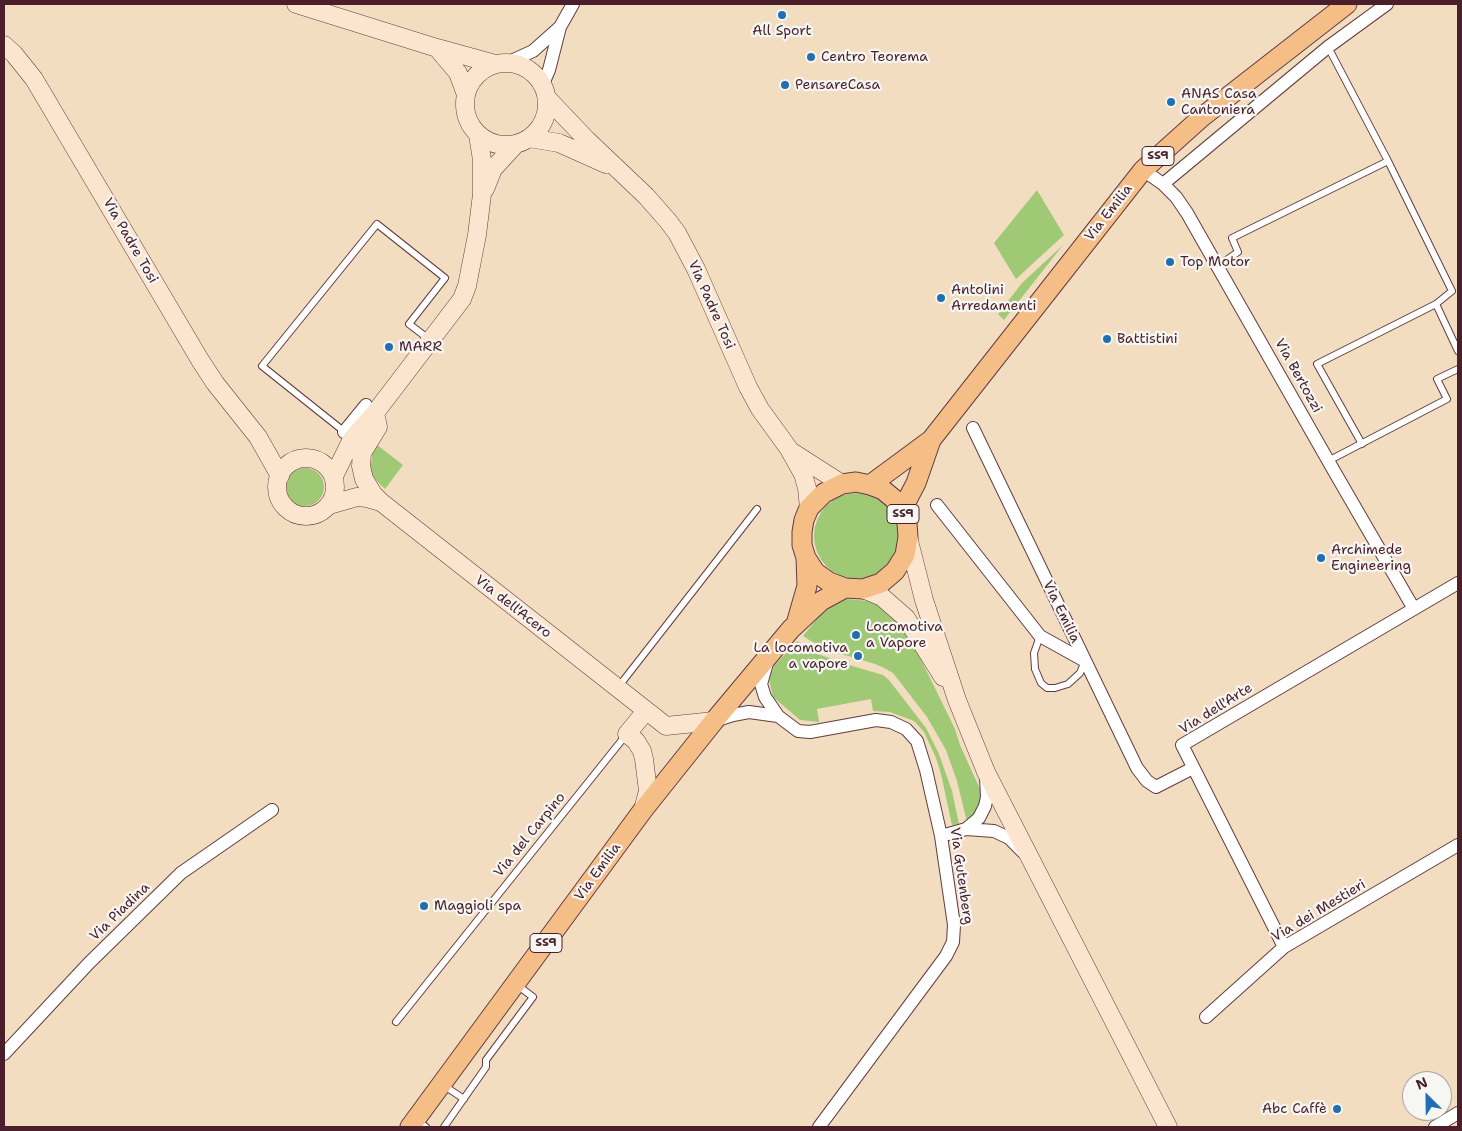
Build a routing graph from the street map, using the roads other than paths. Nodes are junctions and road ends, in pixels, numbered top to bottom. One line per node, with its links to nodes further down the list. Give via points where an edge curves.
1 (296, 4): 9 (main road, Via Padre Tosi)
2 (572, 4): 5 (street)
3 (1347, 4): 6 (main road, Via Emilia / SS9)
4 (1387, 4): 8 (street)
5 (560, 27): 10 (street, via 533,51); 11 (street)
6 (1314, 30): 8 (street); 16 (main road, Via Emilia / SS9, via 1202,117)
7 (4, 45): 28 (main road, Via Padre Tosi, via 34,79 200,360)
8 (1328, 47): 15 (lane); 18 (street)
9 (437, 48): 10 (main road, Via Padre Tosi); 12 (main road, via 458,73)
10 (502, 63): 11 (main road, Via Padre Tosi, via 522,66 534,73); 12 (main road, via 482,70 472,79)
11 (545, 91): 14 (main road, via 547,110 544,121 538,131); 17 (main road, Via Padre Tosi)
12 (466, 92): 13 (main road, via 466,115)
13 (478, 135): 14 (main road, Via Padre Tosi, via 502,145); 19 (main road)
14 (522, 141): 17 (main road, Via Padre Tosi, via 559,143); 19 (main road, via 493,169)
15 (1388, 161): 20 (lane, via 1232,238 1238,252); 21 (lane, via 1452,291)
16 (1143, 170): 18 (street, Via Bertozzi); 29 (main road, Via Emilia / SS9)
17 (619, 171): 31 (main road, Via Padre Tosi, via 646,196 677,234 696,269 748,387)
18 (1164, 184): 20 (street, Via Bertozzi, via 1187,213)
19 (482, 194): 22 (main road, via 467,286 462,299)
20 (1218, 266): 33 (street, Via Bertozzi)
21 (1436, 304): 23 (lane); 30 (lane, via 1317,364)
22 (430, 341): 25 (main road); 27 (lane, via 409,324 445,278 377,224 262,366)
23 (1458, 351)
24 (1458, 369): 30 (lane, via 1437,379 1446,399)
25 (370, 409): 27 (main road); 38 (main road, Via dell'Acero, via 378,428 362,453 361,466 364,479)
26 (972, 428): 52 (street, Via Emilia)
27 (348, 435): 32 (main road); 35 (main road)
28 (258, 437): 32 (main road, Via Padre Tosi, via 284,453); 34 (main road, Via Padre Tosi)
29 (931, 440): 37 (main road, Via Emilia / SS9); 43 (main road, Via Emilia / SS9)
30 (1362, 444): 33 (lane)
31 (789, 449): 36 (main road, Via Padre Tosi); 41 (main road, Via Padre Tosi, via 803,474)
32 (309, 459): 34 (main road, via 288,464); 35 (main road, Via Padre Tosi, via 324,464)
33 (1328, 461): 48 (street, Via Bertozzi)
34 (280, 476): 39 (main road, Via Padre Tosi, via 279,498 288,510 310,516)
35 (334, 478): 38 (main road, Via dell'Acero); 39 (main road, via 336,489)
36 (842, 484): 37 (main road, Via Emilia / SS9); 41 (main road, via 824,493)
37 (870, 485): 43 (main road, Via Emilia / SS9, via 883,490)
38 (377, 498): 39 (main road, Via dell'Acero, via 357,497); 53 (main road, Via dell'Acero)
39 (330, 505)
40 (938, 505): 50 (street, Via Emilia)
41 (809, 508): 45 (main road, Via Emilia / SS9, via 802,532)
42 (758, 509): 53 (lane)
43 (902, 510): 44 (main road, Via Emilia / SS9)
44 (908, 537): 47 (main road, Via Emilia / SS9, via 905,555 895,571 881,583); 54 (main road, via 924,600)
45 (806, 558): 47 (main road, via 815,572 829,582); 49 (main road, Via Emilia / SS9, via 807,586)
46 (1458, 583): 48 (street, Via dell'Arte)
47 (854, 588): 49 (main road, Via Emilia / SS9, via 821,601); 54 (main road, via 882,597 906,618)
48 (1414, 608): 59 (street, Via dell'Arte, via 1182,745)
49 (796, 624): 51 (main road, Via Emilia / SS9)
50 (1040, 636): 52 (street, Via Emilia); 52 (lane, via 1034,653 1034,669 1041,683 1048,688 1068,684 1080,673)
51 (769, 657): 56 (street, Via Gutenberg, via 761,684 765,697); 57 (main road, Via Emilia / SS9)
52 (1085, 661): 59 (street, Via Emilia, via 1136,768 1147,780 1156,787)
53 (616, 689): 55 (main road, Via dell'Acero)
54 (957, 700): 60 (main road)
55 (646, 711): 57 (main road, Via dell'Acero, via 666,726); 58 (main road)
56 (778, 716): 57 (street, Via Gutenberg, via 749,712); 64 (street, Via Gutenberg, via 798,731 810,732 876,720 891,722 906,730 917,741)
57 (714, 722): 62 (main road, Via Emilia / SS9)
58 (627, 734): 62 (main road, via 636,741 644,759 648,791); 70 (lane, Via del Carpino)
59 (1193, 768): 67 (street, Via dell'Arte)
60 (986, 772): 63 (street, via 985,806 980,818); 66 (main road)
61 (272, 810): 71 (street, Via Piadina, via 181,873 89,963)
62 (643, 810): 68 (main road, Via Emilia / SS9)
63 (966, 829): 64 (street); 66 (street, via 994,831 1009,838)
64 (941, 836): 77 (street, Via Gutenberg, via 954,925 953,942 922,991)
65 (1458, 845): 67 (street, Via dei Mestieri)
66 (1027, 855): 78 (main road)
67 (1284, 947): 69 (street, Via dei Mestieri)
68 (515, 984): 72 (main road, Via Emilia / SS9); 73 (lane, via 533,997 486,1060 486,1067)
69 (1206, 1017)
70 (396, 1022)
71 (4, 1054)
72 (442, 1084): 73 (lane); 75 (main road, Via Emilia / SS9)
73 (464, 1099): 76 (lane)
74 (1458, 1113): 79 (street)
75 (417, 1125)
76 (444, 1127)
77 (819, 1127)
78 (1168, 1127)
79 (1435, 1127)

